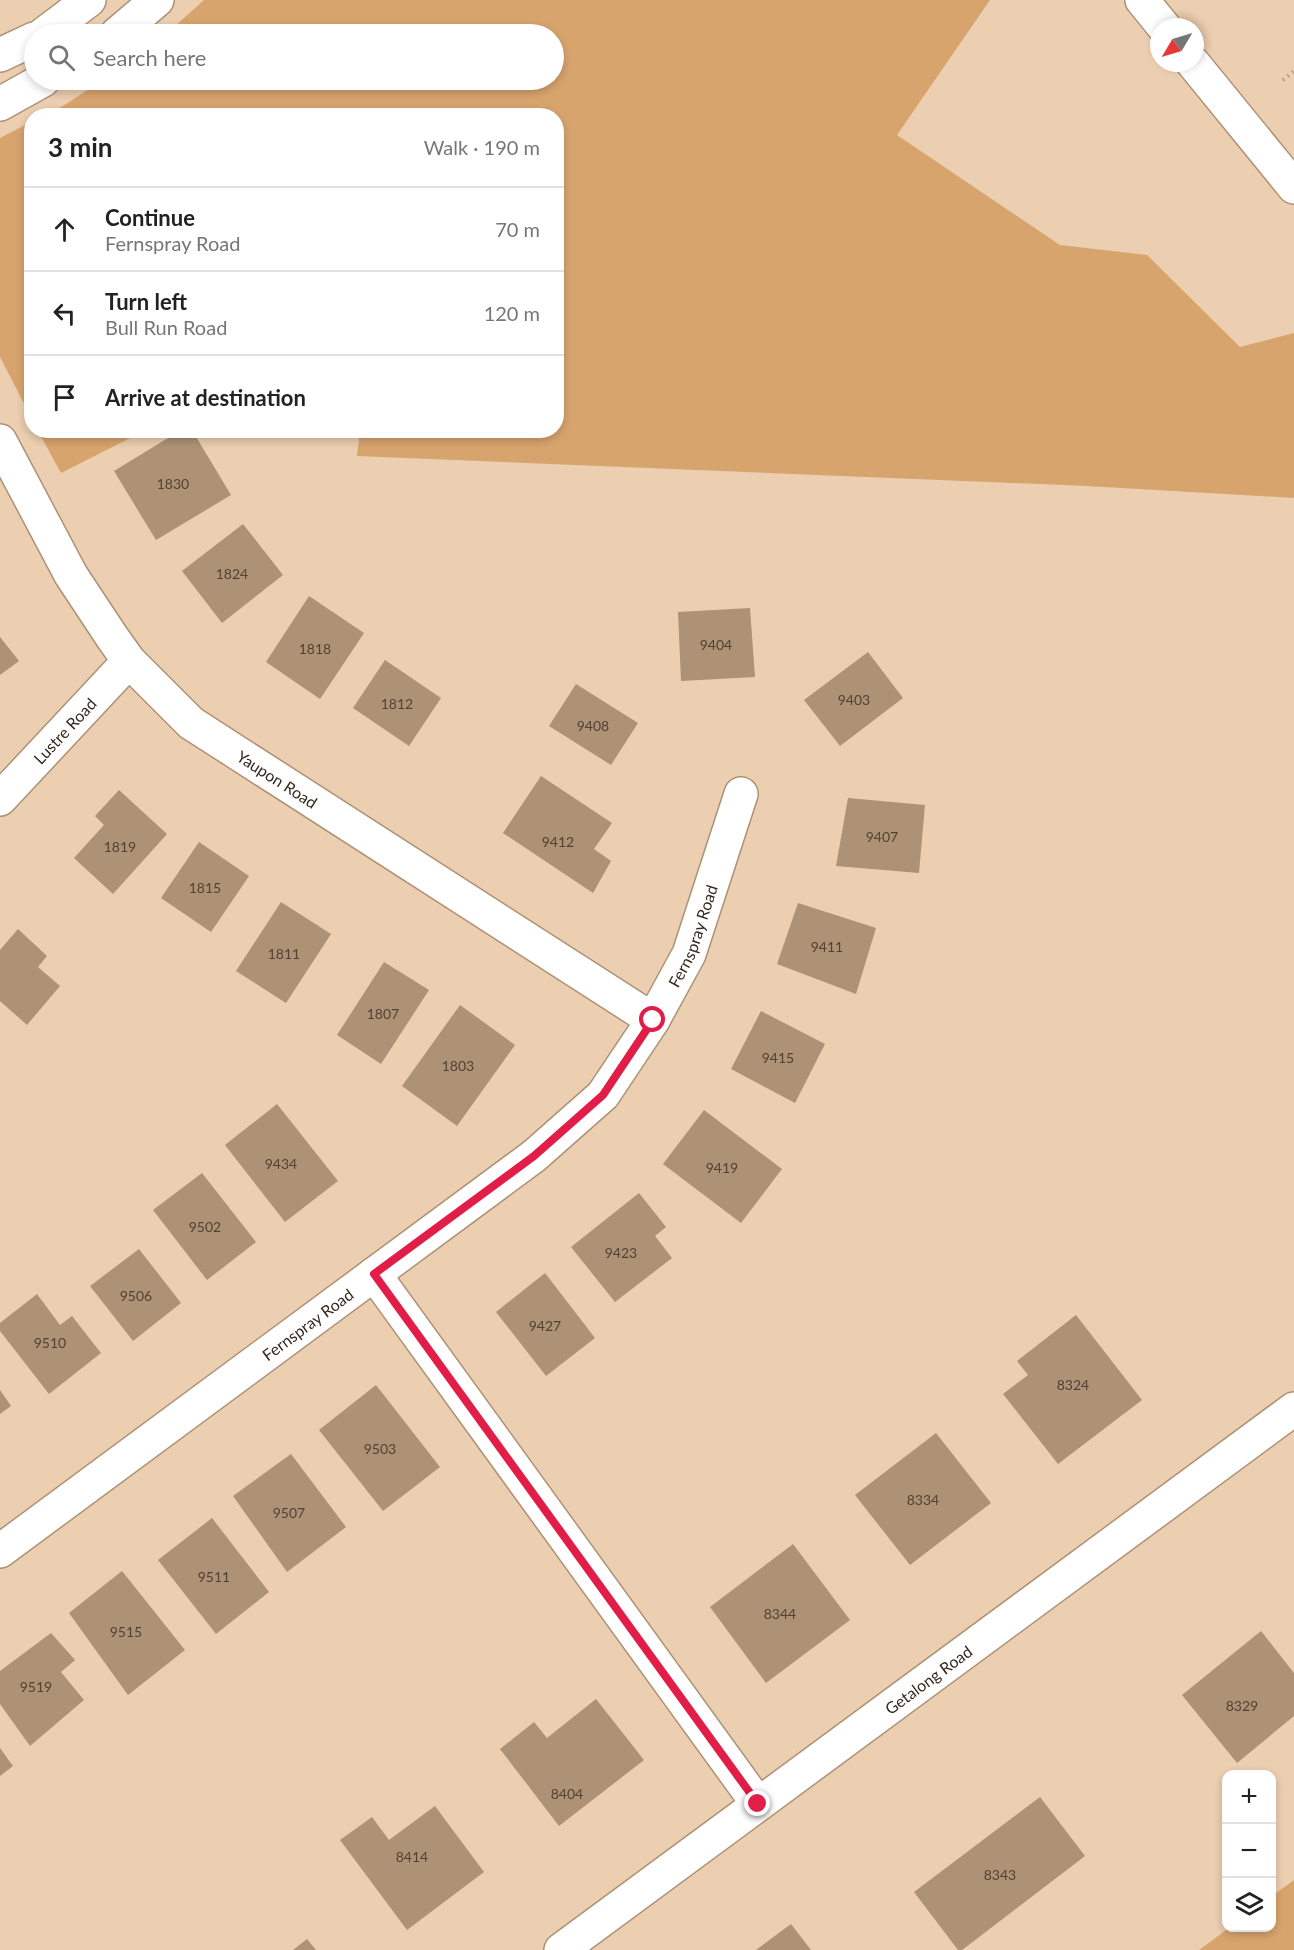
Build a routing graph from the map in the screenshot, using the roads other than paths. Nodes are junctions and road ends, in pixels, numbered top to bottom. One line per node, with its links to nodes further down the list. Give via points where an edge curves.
1 (89, 0): 5 (street)
2 (157, 0): 6 (street)
3 (1142, 0): 4 (street)
4 (1157, 18)
5 (57, 24)
6 (129, 24)
7 (24, 44): 8 (street)
8 (0, 55)
9 (1200, 72): 12 (street)
10 (25, 90): 11 (street)
11 (0, 104)
12 (1294, 187)
13 (0, 441): 14 (street, Yaupon Road, via 70,575)
14 (129, 661): 16 (street, Lustre Road); 17 (street, Yaupon Road, via 191,723)
15 (741, 794): 17 (street, Fernspray Road, via 689,954)
16 (0, 799)
17 (653, 1020): 18 (street, Fernspray Road, via 603,1095 534,1156)
18 (374, 1274): 20 (street, Fernspray Road); 21 (street)
19 (1294, 1409): 21 (street, Getalong Road)
20 (0, 1551)
21 (758, 1804): 22 (street, Getalong Road)
22 (561, 1950)

